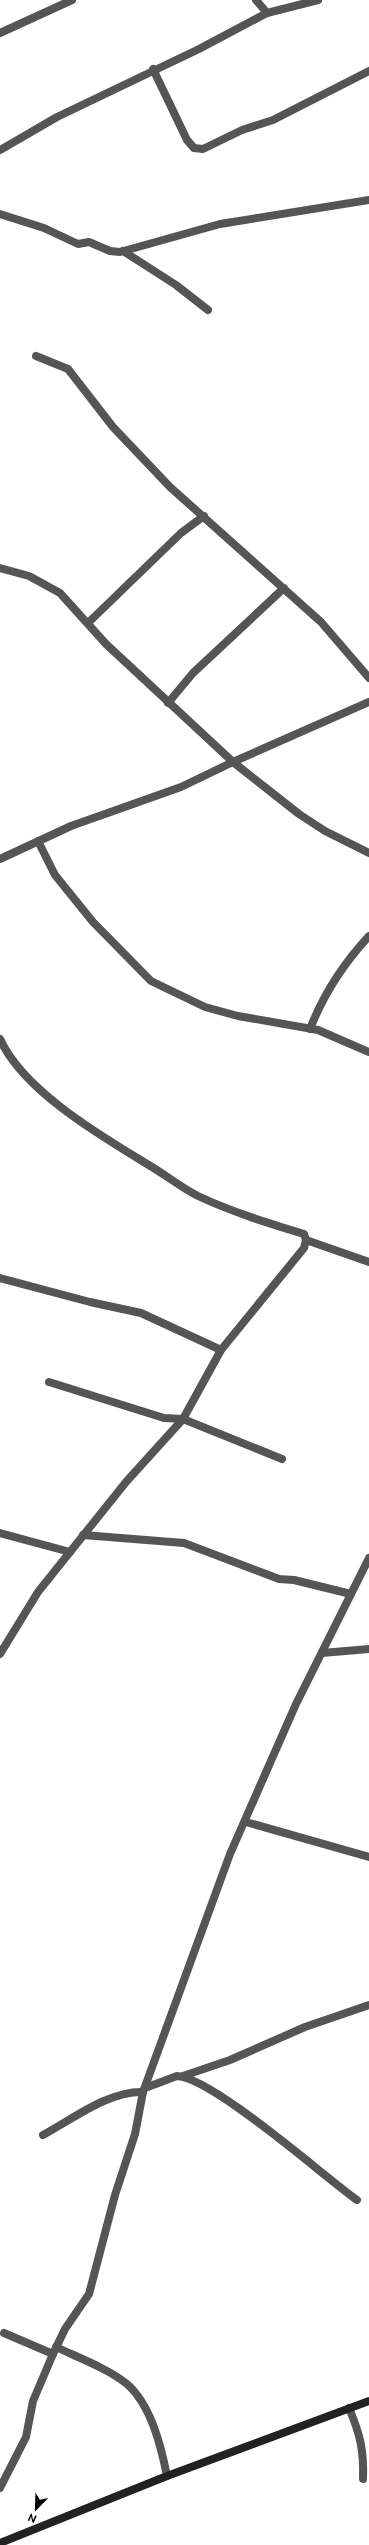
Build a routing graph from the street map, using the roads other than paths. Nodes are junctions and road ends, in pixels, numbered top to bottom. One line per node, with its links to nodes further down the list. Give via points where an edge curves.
1 (72, 0): 5 (street)
2 (256, 0): 4 (street)
3 (318, 0): 4 (street)
4 (267, 13): 6 (street, via 199,49)
5 (0, 33)
6 (154, 69): 7 (street, via 187,140 194,148 203,148 242,130 273,120); 8 (street, via 57,117)
7 (369, 71)
8 (0, 150)
9 (369, 200): 11 (street, via 220,224)
10 (0, 214): 11 (street, via 44,228 78,244 89,242 110,251)
11 (123, 251): 12 (street, via 176,285)
12 (208, 310)
13 (36, 356): 14 (street, via 68,369 118,433 170,487)
14 (204, 516): 16 (street); 17 (street, via 181,533)
15 (0, 568): 17 (street, via 29,576 60,593)
16 (284, 588): 18 (street, via 322,622); 20 (street, via 193,673)
17 (88, 623): 20 (street)
18 (369, 678)
19 (369, 702): 21 (street)
20 (168, 703): 21 (street)
21 (233, 762): 22 (street, via 181,787 71,826); 23 (street, via 299,814)
22 (38, 841): 24 (street); 26 (street, via 55,875 88,916 151,981 205,1007 238,1016)
23 (369, 853)
24 (0, 859)
25 (369, 936): 26 (street, via 346,960 320,1003)
26 (310, 1029): 28 (street)
27 (0, 1040): 29 (street, via 39,1088 102,1137 197,1196 253,1219 304,1234)
28 (369, 1052)
29 (306, 1240): 30 (street); 32 (street, via 304,1248)
30 (369, 1262)
31 (0, 1278): 32 (street, via 141,1313)
32 (221, 1350): 34 (street)
33 (49, 1382): 34 (street, via 164,1418)
34 (183, 1419): 35 (street); 37 (street, via 126,1482)
35 (282, 1459)
36 (0, 1533): 38 (street)
37 (83, 1535): 38 (street); 40 (street, via 184,1543 266,1575)
38 (70, 1552): 43 (street, via 38,1592)
39 (369, 1558): 40 (street)
40 (351, 1594): 42 (street)
41 (369, 1649): 42 (street)
42 (322, 1653): 44 (street, via 264,1775)
43 (0, 1654)
44 (246, 1822): 45 (street); 48 (street, via 230,1854)
45 (369, 1857)
46 (369, 2005): 47 (street, via 305,2027 230,2060)
47 (183, 2076): 48 (street, via 177,2076); 50 (street, via 230,2103)
48 (144, 2090): 49 (street, via 106,2100); 52 (street, via 89,2294)
49 (43, 2135)
50 (357, 2200)
51 (4, 2333): 52 (street)
52 (54, 2350): 55 (street, via 117,2378 132,2389 157,2433); 57 (street, via 33,2401 26,2437)
53 (369, 2401): 54 (main road)
54 (349, 2408): 55 (main road); 56 (street, via 361,2436 364,2456)
55 (167, 2476): 58 (main road)
56 (363, 2479)
57 (1, 2483)
58 (0, 2543)

